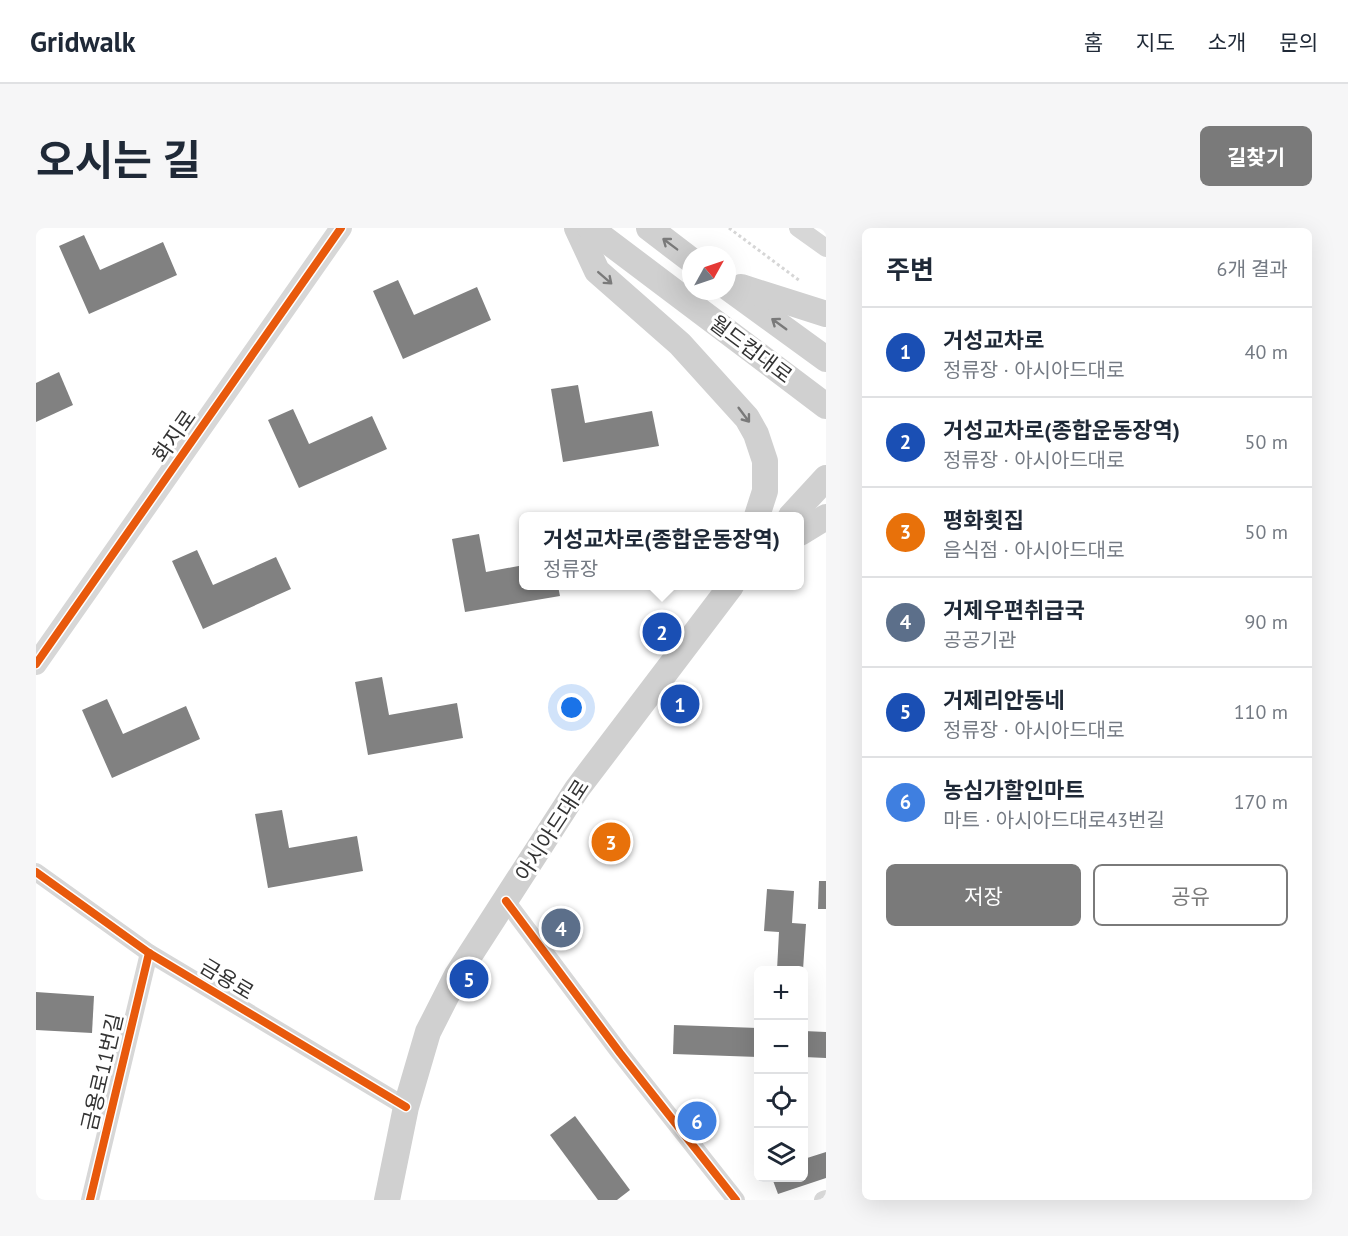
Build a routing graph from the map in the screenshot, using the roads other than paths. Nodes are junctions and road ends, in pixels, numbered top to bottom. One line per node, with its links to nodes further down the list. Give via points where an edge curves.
1 (341, 228): 19 (street, 화지로)
2 (577, 228): 14 (main road, one-way to 14, via 597,271 680,344 747,418 765,461 765,491)
3 (590, 228): 12 (main road, 월드컵대로)
4 (649, 228): 7 (main road, one-way to 4)
5 (798, 228): 6 (street)
6 (826, 248)
7 (682, 253)
8 (736, 287): 10 (main road)
9 (736, 291): 11 (main road, 월드컵대로, one-way to 9)
10 (826, 314)
11 (826, 359)
12 (826, 406)
13 (826, 478): 15 (main road)
14 (758, 512)
15 (796, 512)
16 (826, 517): 17 (main road)
17 (804, 531)
18 (727, 590): 21 (main road, 아시아드대로, via 577,789)
19 (36, 664)
20 (36, 872): 22 (street, 금용로)
21 (506, 901): 23 (main road, 아시아드대로, via 456,975 428,1032); 26 (street)
22 (149, 953): 23 (street, 금용로); 24 (street, 금용로11번길)
23 (406, 1107): 25 (main road, 아시아드대로)
24 (90, 1200)
25 (387, 1200)
26 (736, 1200)

